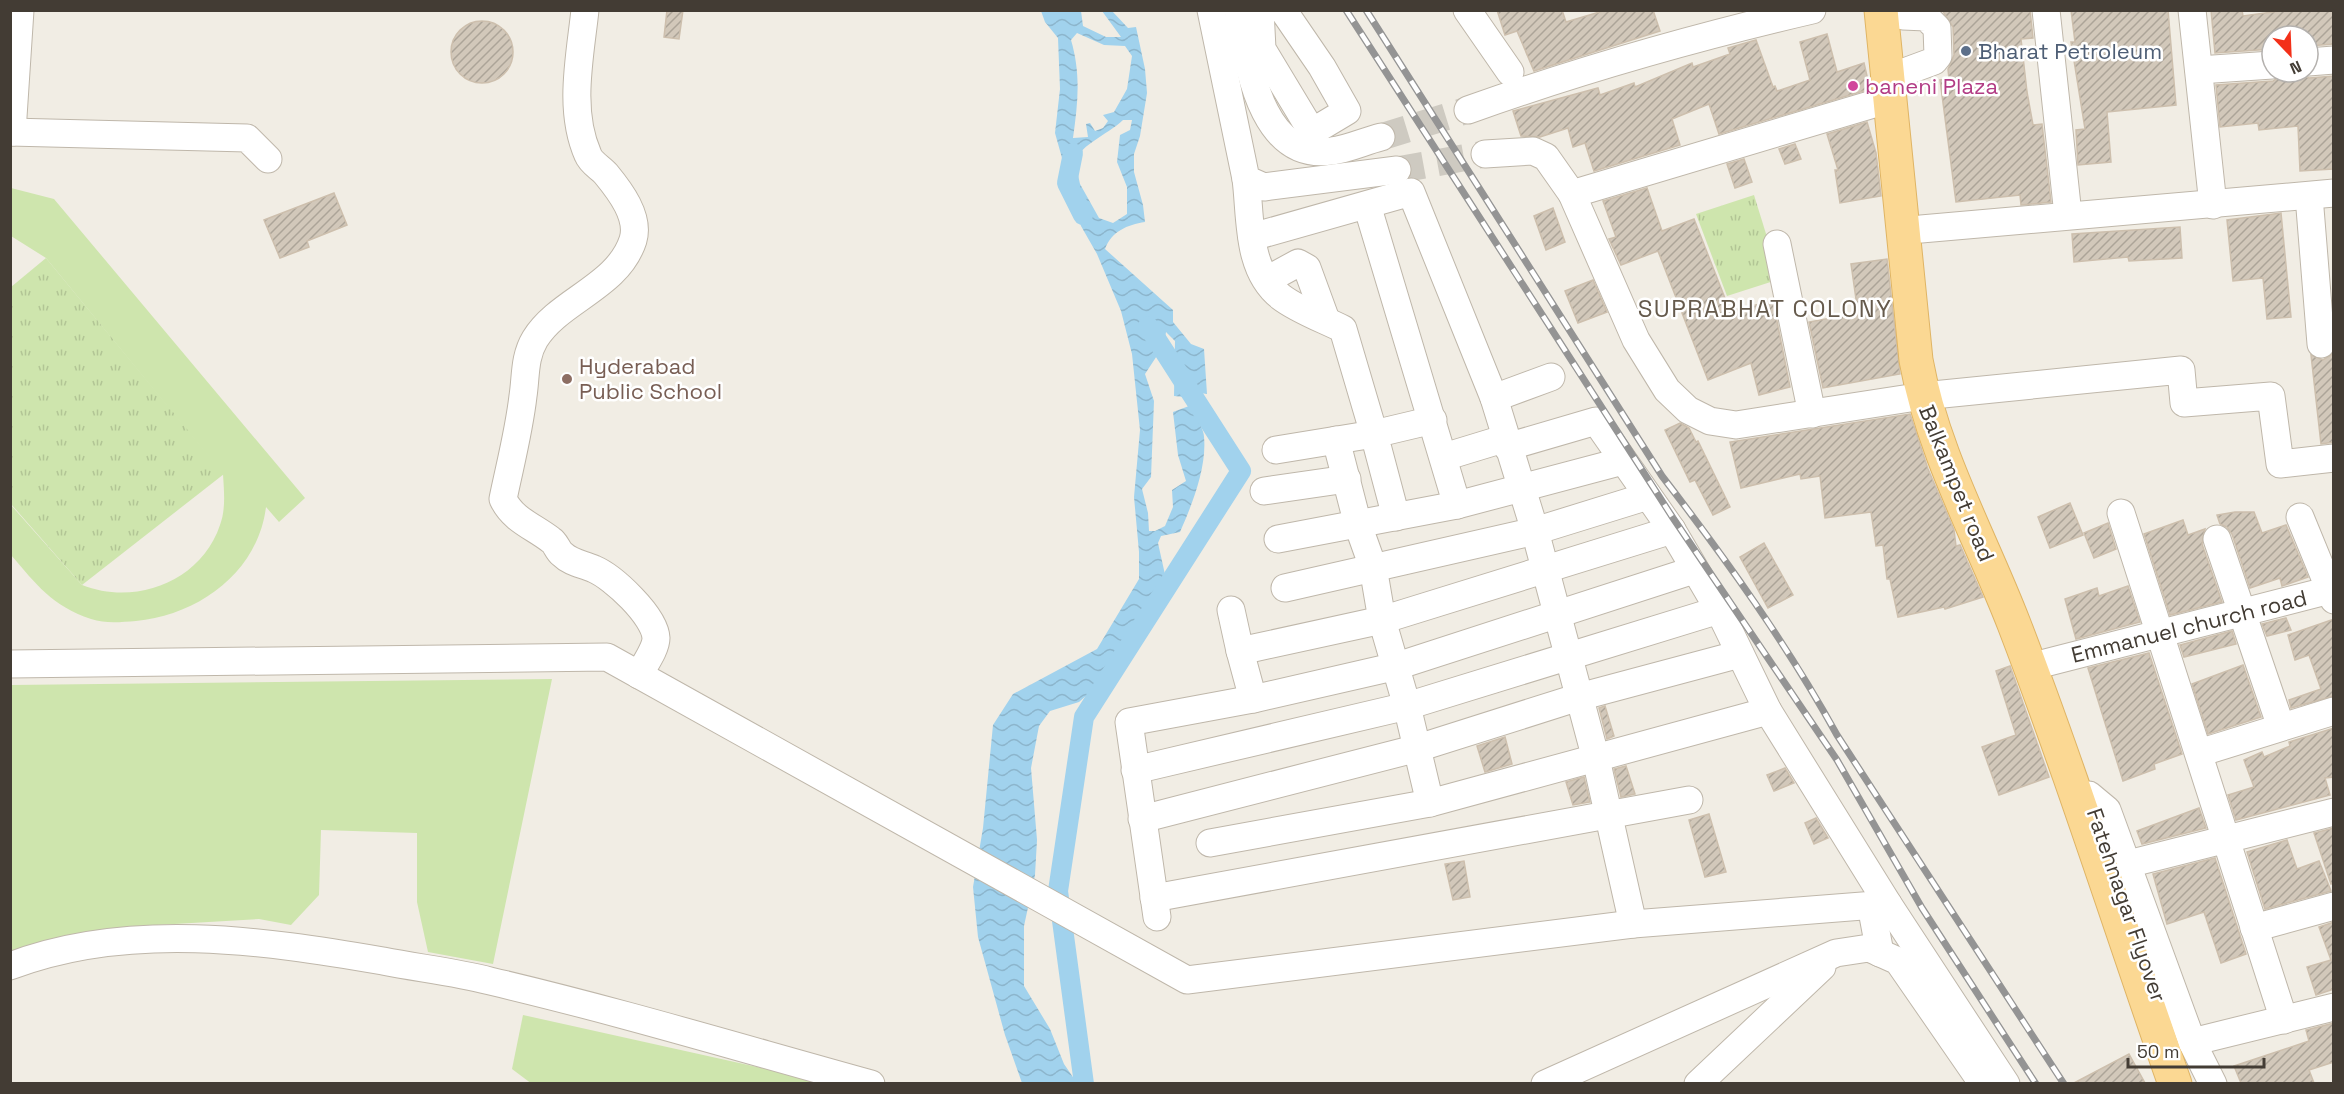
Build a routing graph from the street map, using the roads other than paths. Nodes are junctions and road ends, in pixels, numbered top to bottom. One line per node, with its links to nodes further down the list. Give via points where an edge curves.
1 (20, 10): 20 (street)
2 (585, 10): 80 (street, via 578,56 580,131 588,157 606,174 632,211 633,238 620,262 589,294 551,319 534,340 524,371 524,395 503,499 509,512 553,541 578,566 602,573 644,612 654,626 656,641)
3 (1211, 10): 25 (street)
4 (1238, 10): 21 (street, via 1258,98 1268,121 1284,137 1308,150 1331,151)
5 (1260, 10): 17 (street, via 1262,49)
6 (1283, 10): 14 (street)
7 (1467, 10): 16 (street)
8 (1812, 10): 12 (street)
9 (2046, 10): 30 (street)
10 (2192, 10): 15 (street)
11 (1896, 12): 18 (main road, Balkampet road); 31 (main road, Balkampet road, via 1907,71)
12 (1749, 18): 19 (street)
13 (2260, 66): 15 (street)
14 (1322, 67): 17 (street); 17 (street, via 1347,111 1312,132)
15 (2199, 70): 28 (street)
16 (1510, 72)
17 (1286, 86)
18 (1890, 99): 26 (street); 38 (main road, Balkampet road, via 1916,360)
19 (1468, 110)
20 (11, 131): 23 (street, via 247,138)
21 (1381, 137)
22 (1485, 154): 26 (street, via 1533,151 1546,157)
23 (268, 159)
24 (1397, 170): 25 (street, via 1264,187)
25 (1246, 179): 32 (street)
26 (1572, 194): 40 (street, via 1636,339 1667,390 1688,410 1710,421 1736,425)
27 (2321, 194): 28 (street); 36 (street)
28 (2213, 204): 30 (street)
29 (1367, 205): 32 (street); 39 (street, via 1411,192); 41 (street)
30 (2068, 215): 31 (street)
31 (1921, 229): 38 (main road, Balkampet road)
32 (1251, 237): 34 (street, via 1260,273)
33 (1777, 244): 40 (street)
34 (1267, 280): 35 (street, via 1280,296); 35 (street, via 1299,263 1307,268)
35 (1326, 320): 42 (street, via 1343,329)
36 (2321, 344)
37 (1551, 377): 39 (street)
38 (1931, 395): 40 (street); 47 (street, via 2181,370 2184,403 2271,396 2280,464); 77 (main road, Balkampet road, via 2003,550); 92 (main road, Balkampet road, via 1936,443)
39 (1494, 398): 44 (street)
40 (1812, 414)
41 (1433, 420): 42 (street); 46 (street)
42 (1374, 434): 43 (street); 56 (street)
43 (1336, 440): 45 (street); 49 (street)
44 (1507, 447): 46 (street, via 1503,439); 48 (street, via 1596,421); 50 (street)
45 (1276, 450)
46 (1444, 457): 53 (street)
47 (2334, 458)
48 (1623, 461): 50 (street); 52 (street)
49 (1347, 479): 51 (street); 57 (street)
50 (1522, 488): 53 (street); 59 (street)
51 (1264, 491)
52 (1648, 496): 58 (street); 59 (street)
53 (1454, 506): 56 (street); 62 (street)
54 (2121, 513): 73 (street)
55 (2300, 517): 67 (street)
56 (1396, 518): 57 (street)
57 (1358, 525): 60 (street); 63 (street)
58 (1672, 530): 64 (street); 65 (street)
59 (1535, 531): 62 (street); 64 (street)
60 (1278, 539)
61 (2217, 539): 71 (street)
62 (1462, 547): 63 (street)
63 (1373, 567): 66 (street); 72 (street)
64 (1545, 568): 70 (street); 72 (street)
65 (1694, 570): 68 (street); 70 (street)
66 (1285, 588)
67 (2332, 593): 71 (street, Emmanuel church road)
68 (1719, 609): 75 (street); 76 (street)
69 (1231, 610): 74 (street)
70 (1556, 613): 75 (street); 79 (street)
71 (2241, 613): 73 (street, Emmanuel church road); 86 (street)
72 (1382, 620): 74 (street); 79 (street)
73 (2160, 634): 77 (street, Emmanuel church road); 89 (street)
74 (1240, 651): 82 (street)
75 (1568, 654): 81 (street); 83 (street)
76 (1740, 654): 81 (street); 84 (street)
77 (2045, 663): 92 (main road, Balkampet road)
78 (10, 664): 80 (street, via 607,657)
79 (1397, 666): 82 (street); 83 (street)
80 (639, 675): 103 (street, via 1187,980)
81 (1579, 697): 88 (street); 90 (street)
82 (1248, 699): 87 (street); 91 (street, via 1130,722)
83 (1407, 706): 87 (street); 88 (street)
84 (1768, 711): 90 (street); 101 (street)
85 (2334, 711): 86 (street)
86 (2281, 727): 89 (street)
87 (1255, 742): 91 (street)
88 (1418, 748): 94 (street); 97 (street)
89 (2199, 753): 98 (street)
90 (1596, 759): 94 (street); 96 (street)
91 (1135, 770): 97 (street)
92 (2083, 797): 100 (main road, Fatehnagar Flyover); 116 (street, via 2068,814)
93 (1689, 800): 96 (street)
94 (1430, 803): 99 (street)
95 (2334, 812): 98 (street)
96 (1609, 816): 97 (street, via 1155,908); 103 (street)
97 (1142, 819)
98 (2224, 839): 100 (street); 104 (street)
99 (1210, 843)
100 (2110, 853): 110 (street); 117 (main road, Fatehnagar Flyover); 118 (main road, Fatehnagar Flyover)
101 (1880, 904): 103 (street); 106 (street); 115 (street)
102 (2334, 906): 104 (street)
103 (1634, 924)
104 (2254, 928): 109 (street)
105 (1836, 953): 106 (street, via 1869,948); 112 (street); 113 (street)
106 (1880, 953): 114 (street, via 1898,961)
107 (10, 966): 111 (street, via 74,949 128,942 206,939 285,944 488,980)
108 (2334, 1007): 109 (street)
109 (2284, 1020): 110 (street)
110 (2192, 1042): 119 (street)
111 (871, 1083)
112 (1545, 1083)
113 (1698, 1083)
114 (1983, 1083)
115 (2006, 1083)
116 (2167, 1083)
117 (2175, 1083)
118 (2191, 1083)
119 (2212, 1083)

